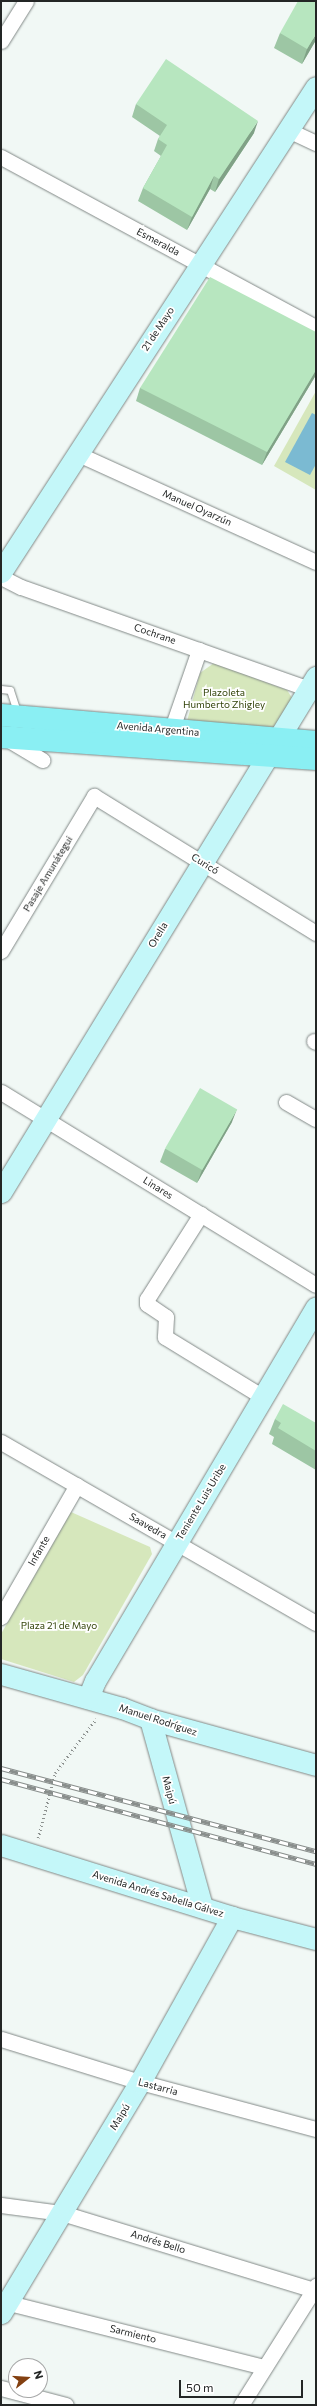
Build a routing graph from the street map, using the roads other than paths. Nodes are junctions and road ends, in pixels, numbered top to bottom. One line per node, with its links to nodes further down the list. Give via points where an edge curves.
1 (26, 1): 2 (street)
2 (1, 41)
3 (316, 87): 4 (street, 21 de Mayo)
4 (288, 130): 5 (street); 7 (street, 21 de Mayo)
5 (316, 143)
6 (1, 157): 7 (street, Esmeralda)
7 (200, 265): 8 (street, Esmeralda); 9 (street, 21 de Mayo)
8 (316, 327)
9 (78, 454): 10 (street, Manuel Oyarzún); 11 (street, 21 de Mayo)
10 (316, 562)
11 (1, 572)
12 (1, 577): 13 (street, Cochrane, via 21,587)
13 (199, 650): 14 (street, Cochrane); 17 (street)
14 (312, 683): 20 (street, Orella)
15 (1, 689): 16 (lane, via 10,690)
16 (10, 716): 17 (main road, Avenida Argentina)
17 (171, 731): 20 (main road, Avenida Argentina)
18 (2, 737): 20 (main road, Avenida Argentina); 22 (street)
19 (316, 742): 20 (main road, Avenida Argentina)
20 (273, 747): 21 (main road, Avenida Argentina); 24 (street, Orella)
21 (316, 759)
22 (42, 760)
23 (94, 796): 24 (street, Curicó); 26 (street, Pasaje Amunátegui)
24 (202, 862): 25 (street, Curicó); 29 (street, Orella)
25 (316, 933)
26 (1, 951)
27 (1, 1092): 29 (street, Linares)
28 (286, 1102): 30 (street)
29 (46, 1119): 31 (street, Orella); 32 (street, Linares)
30 (316, 1119)
31 (1, 1192)
32 (201, 1214): 33 (street, Linares); 35 (street, via 147,1299 147,1304 166,1317 165,1337)
33 (316, 1284)
34 (316, 1308): 35 (street, Teniente Luis Uribe)
35 (263, 1397): 38 (street, Teniente Luis Uribe)
36 (1, 1442): 37 (street, Saavedra)
37 (77, 1485): 38 (street, Saavedra); 39 (street, Infante)
38 (177, 1543): 40 (street, Saavedra); 42 (street, Teniente Luis Uribe, via 95,1681)
39 (1, 1617)
40 (316, 1623)
41 (1, 1674): 42 (street, Manuel Rodríguez)
42 (96, 1700): 43 (street, Manuel Rodríguez)
43 (150, 1719): 44 (street, Manuel Rodríguez); 46 (street, Maipú)
44 (316, 1765)
45 (2, 1847): 46 (street, Avenida Andrés Sabella Gálvez)
46 (202, 1907): 47 (street, Avenida Andrés Sabella Gálvez)
47 (232, 1916): 48 (street, Avenida Andrés Sabella Gálvez); 50 (street, Maipú)
48 (316, 1939)
49 (1, 2039): 50 (street, Lastarria)
50 (140, 2082): 51 (street, Lastarria); 53 (street, Maipú)
51 (316, 2129)
52 (1, 2205): 53 (street, Andrés Bello)
53 (62, 2213): 54 (street, Andrés Bello); 55 (street, Maipú)
54 (315, 2288): 56 (street)
55 (3, 2306): 56 (street, Sarmiento)
56 (264, 2367): 59 (street)
57 (1, 2388): 58 (street)
58 (66, 2405)
59 (240, 2405)

